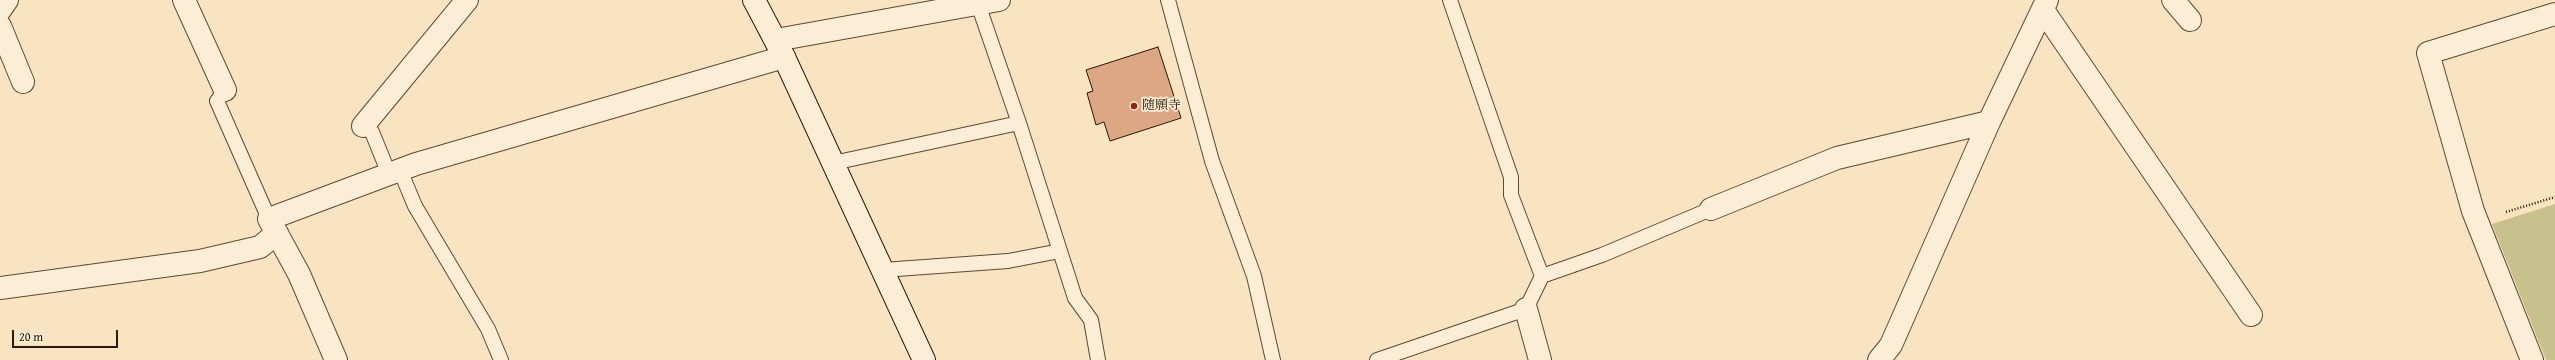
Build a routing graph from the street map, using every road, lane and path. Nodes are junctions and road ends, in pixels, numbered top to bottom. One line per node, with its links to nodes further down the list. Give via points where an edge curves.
1 (7, 0): 11 (street)
2 (184, 0): 17 (street)
3 (467, 0): 20 (street)
4 (754, 0): 15 (street)
5 (999, 0): 9 (street)
6 (1168, 0): 38 (lane, via 1212,162 1254,276)
7 (1450, 0): 29 (lane, via 1511,177 1511,195)
8 (2173, 0): 13 (street)
9 (978, 4): 15 (street); 19 (lane)
10 (2045, 5): 18 (street); 32 (street)
11 (0, 10)
12 (2555, 14): 25 (street, via 2428,53)
13 (2190, 20)
14 (0, 26): 16 (street)
15 (780, 49): 21 (street); 22 (street)
16 (23, 82)
17 (225, 90): 26 (lane, via 217,101)
18 (1989, 122): 24 (street, via 1837,158); 33 (street)
19 (1019, 123): 21 (lane); 27 (lane)
20 (363, 126): 22 (lane, via 372,132)
21 (833, 163): 28 (street)
22 (395, 172): 26 (street); 35 (lane, via 488,329)
23 (2555, 197): 25 (path)
24 (1711, 209): 29 (lane, via 1602,256)
25 (2477, 222): 41 (street)
26 (273, 226): 30 (street, via 260,247 200,261); 34 (street, via 299,274)
27 (1060, 251): 28 (lane, via 1008,261); 37 (lane, via 1075,298 1090,320)
28 (883, 270): 36 (street)
29 (1542, 276): 31 (lane)
30 (0, 288)
31 (1526, 309): 39 (lane); 40 (street)
32 (2251, 315)
33 (1890, 355)
34 (336, 360)
35 (501, 360)
36 (924, 360)
37 (1098, 360)
38 (1273, 360)
39 (1376, 360)
40 (1540, 360)
41 (2532, 360)

